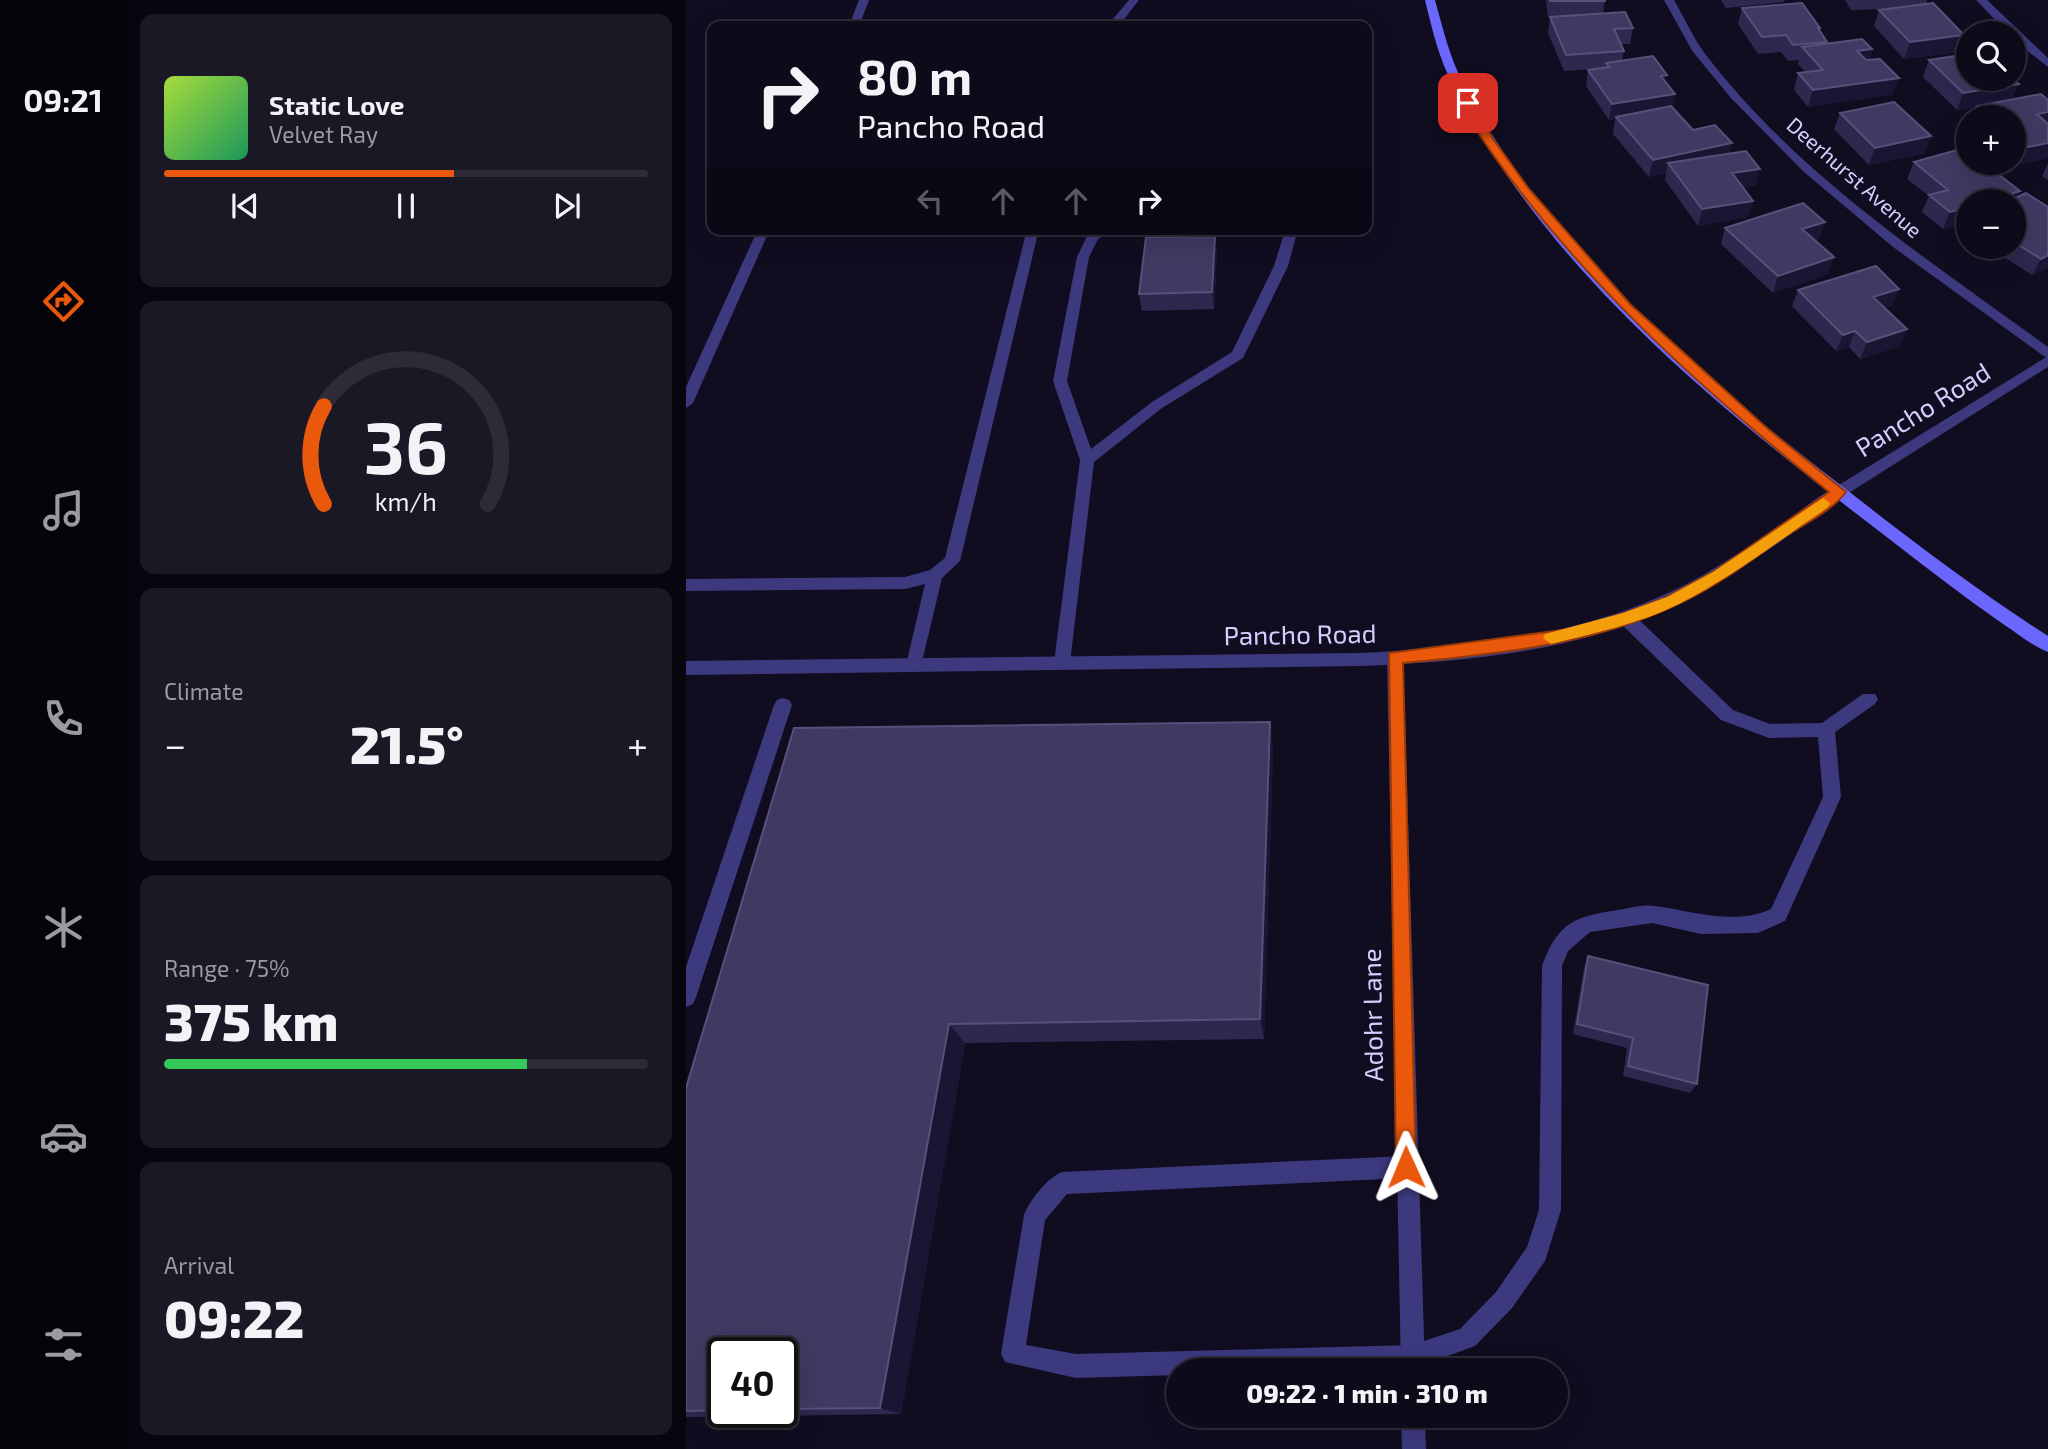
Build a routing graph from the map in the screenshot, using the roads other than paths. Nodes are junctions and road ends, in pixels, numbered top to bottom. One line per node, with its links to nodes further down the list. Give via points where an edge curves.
1 (864, 0): 6 (street)
2 (1134, 0): 7 (street)
3 (1430, 0): 19 (main road, via 1443,51 1458,85 1525,191 1626,307 1761,430)
4 (1669, 0): 15 (street, Deerhurst Avenue, via 1697,50 1735,96 1808,169 1898,244)
5 (1981, 0): 8 (street)
6 (856, 21)
7 (1117, 21)
8 (2001, 21)
9 (2026, 45): 10 (street)
10 (2048, 64)
11 (761, 235): 17 (street)
12 (1032, 235): 20 (street, via 952,561)
13 (1097, 235): 18 (street, via 1083,257 1060,381)
14 (1289, 235): 18 (street, via 1281,266 1238,355 1157,405)
15 (2048, 354)
16 (2048, 361): 19 (street, Pancho Road)
17 (686, 403)
18 (1087, 460): 25 (street)
19 (1839, 492): 22 (street, Pancho Road, via 1718,576 1672,601); 23 (main road, via 1989,607)
20 (935, 575): 21 (street, via 905,583); 26 (street)
21 (686, 586)
22 (1626, 618): 24 (street, Pancho Road, via 1570,635); 30 (street, via 1727,715 1769,731)
23 (2048, 645)
24 (1395, 658): 25 (street, Pancho Road); 32 (street, Adohr Lane)
25 (1062, 663): 26 (street, Pancho Road)
26 (914, 665): 27 (street, Pancho Road)
27 (686, 668)
28 (1869, 699): 30 (street)
29 (783, 705): 31 (street)
30 (1826, 729): 34 (street, via 1832,797 1779,915 1758,924 1701,925 1652,914 1585,923 1560,945 1552,966 1550,1210 1537,1253 1504,1300 1467,1338)
31 (686, 997)
32 (1406, 1167): 33 (street, Adohr Lane); 35 (street, via 1062,1183 1035,1215 1013,1354 1076,1366)
33 (1413, 1358)
34 (1425, 1358)
35 (1166, 1365)
36 (1413, 1428): 37 (street)
37 (1414, 1449)

